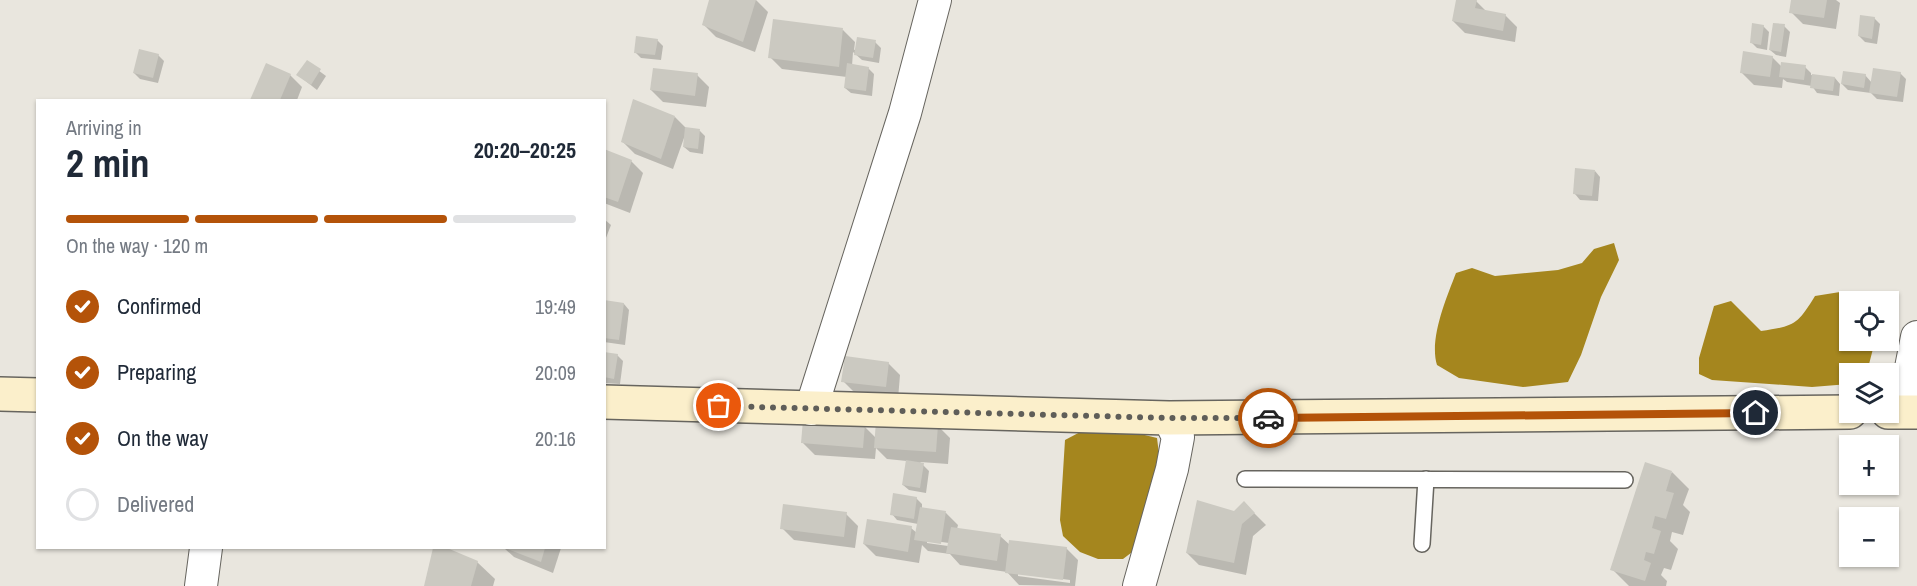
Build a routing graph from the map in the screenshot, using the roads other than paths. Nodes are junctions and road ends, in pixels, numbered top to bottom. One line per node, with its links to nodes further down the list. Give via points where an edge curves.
1 (935, 0): 6 (street, via 905,113)
2 (1917, 337): 8 (street)
3 (0, 394): 4 (main road)
4 (36, 395)
5 (606, 402): 6 (main road)
6 (811, 409): 9 (main road)
7 (1839, 412): 9 (main road)
8 (1906, 412)
9 (1169, 418): 16 (street, via 1179,437)
10 (1245, 479): 11 (lane)
11 (1426, 479): 12 (lane); 13 (lane)
12 (1625, 480)
13 (1422, 544)
14 (206, 549): 15 (street)
15 (201, 586)
16 (1139, 586)

